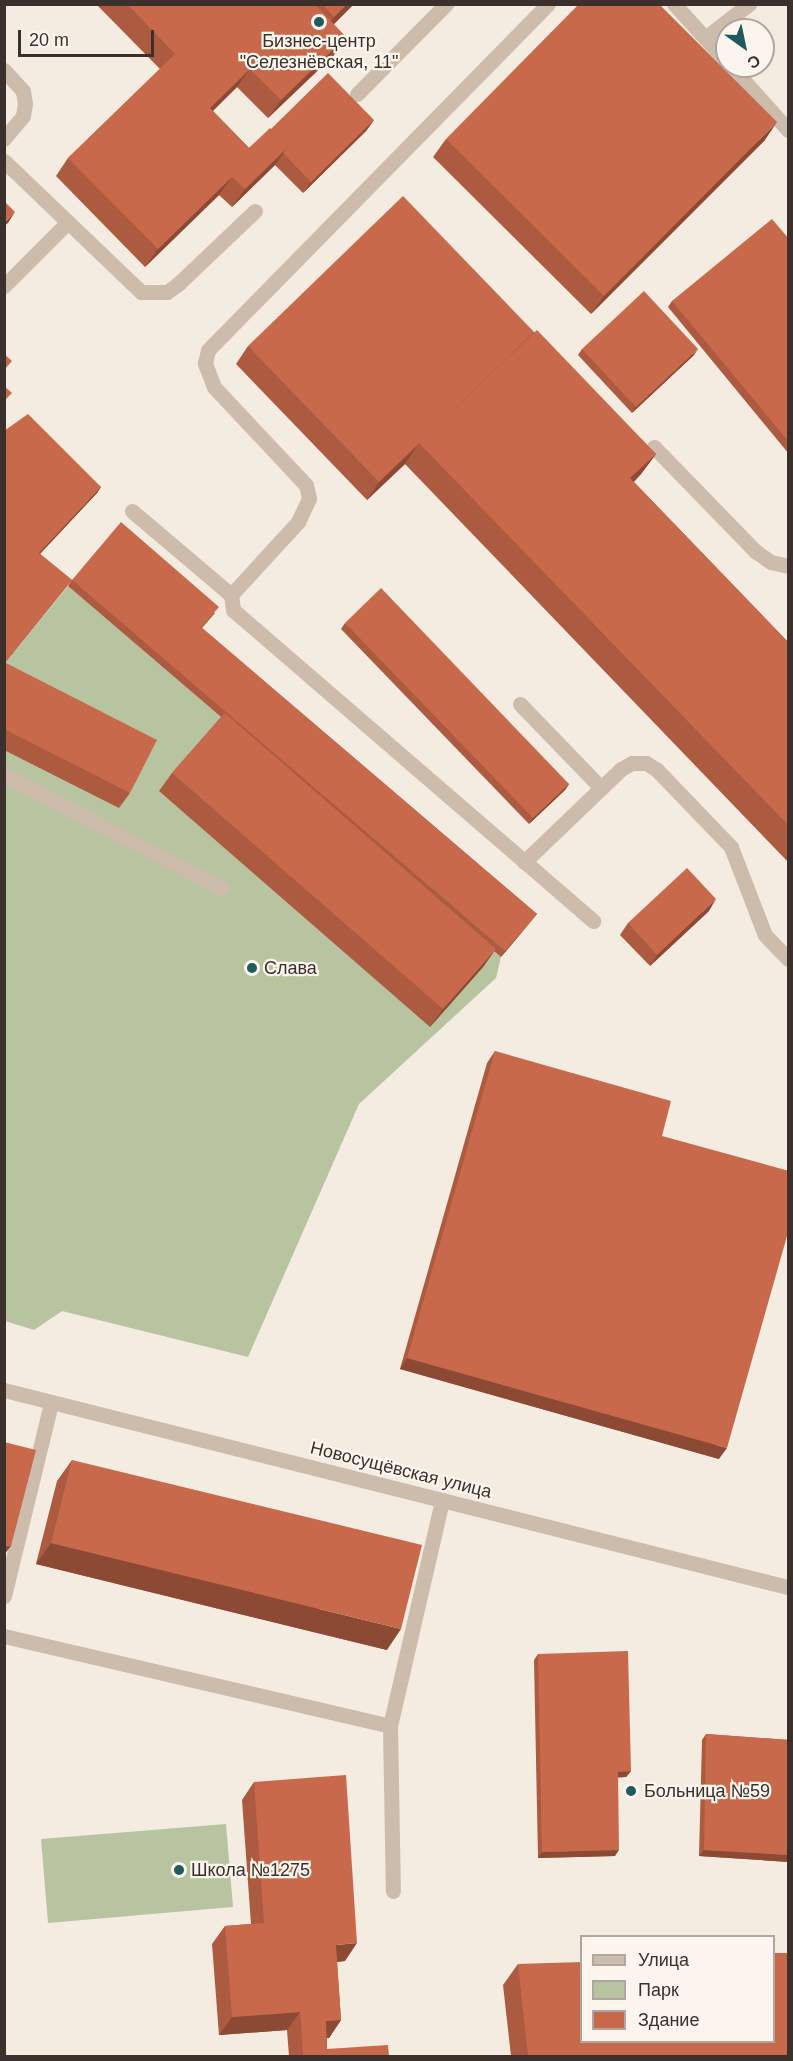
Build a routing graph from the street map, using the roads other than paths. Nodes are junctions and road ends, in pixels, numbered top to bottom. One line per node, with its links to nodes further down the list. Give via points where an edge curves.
1 (446, 4): 9 (street)
2 (548, 4): 19 (street, via 208,350 205,363 214,387 299,475 309,498 298,522)
3 (674, 4): 5 (street)
4 (749, 4): 5 (street)
5 (705, 38): 6 (street)
6 (715, 49)
7 (4, 70): 11 (street, via 23,91 25,104 23,116)
8 (742, 78): 10 (street)
9 (357, 93)
10 (789, 130)
11 (4, 139)
12 (4, 161): 14 (street)
13 (255, 211): 14 (street, via 178,285 153,294 129,284)
14 (67, 223): 15 (street)
15 (4, 286)
16 (654, 447): 18 (street, via 755,551 771,562)
17 (132, 511): 19 (street)
18 (789, 566)
19 (231, 596): 23 (street, via 233,610)
20 (520, 704): 22 (street)
21 (4, 775): 24 (street)
22 (602, 788): 23 (street); 26 (street, via 632,763 646,763 657,770 731,847 765,935)
23 (524, 862): 25 (street)
24 (221, 888)
25 (594, 921)
26 (789, 959)
27 (4, 1390): 28 (street, Новосущёвская улица)
28 (51, 1403): 29 (street, Новосущёвская улица); 31 (street)
29 (442, 1500): 30 (street, Новосущёвская улица); 33 (street)
30 (789, 1587)
31 (4, 1596)
32 (4, 1635): 33 (street)
33 (390, 1726): 34 (street)
34 (393, 1891)

